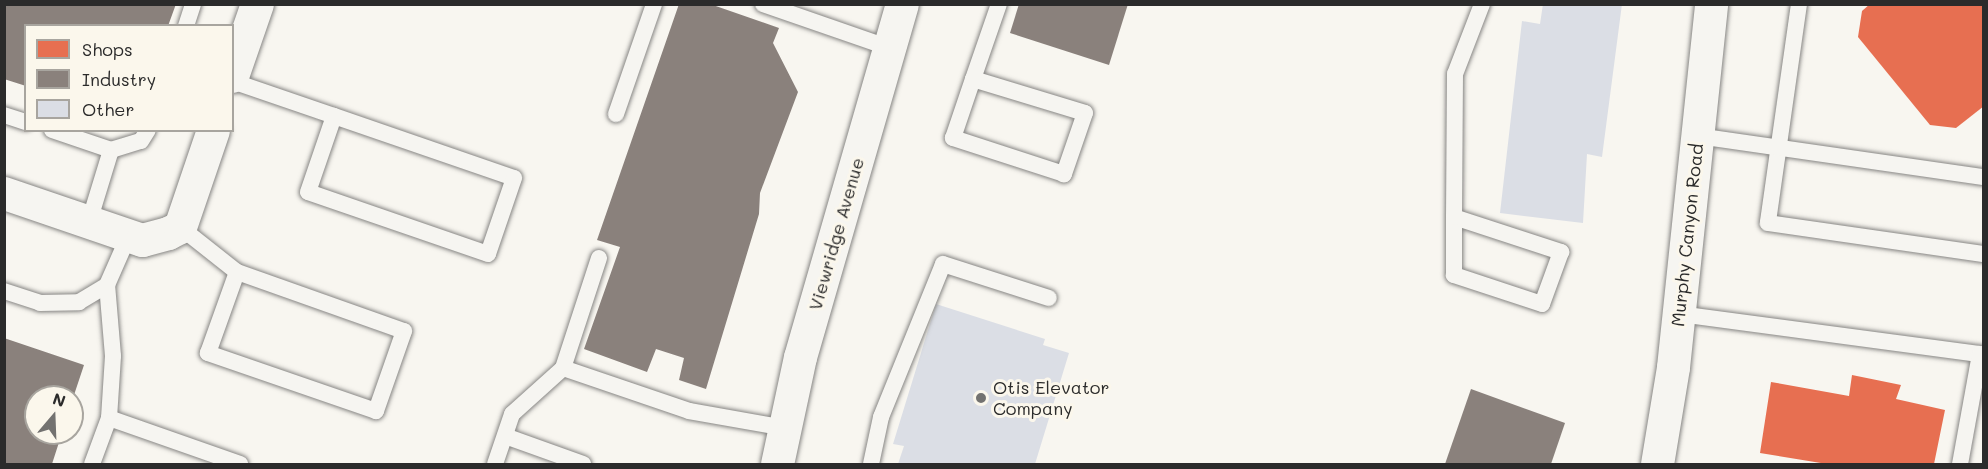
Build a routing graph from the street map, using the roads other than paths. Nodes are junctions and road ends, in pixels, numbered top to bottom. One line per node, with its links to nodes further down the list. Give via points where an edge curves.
1 (193, 4): 10 (lane)
2 (257, 4): 12 (street)
3 (654, 4): 15 (lane)
4 (902, 4): 11 (street, Viewridge Avenue)
5 (999, 4): 13 (lane)
6 (1482, 4): 27 (lane, via 1455,74)
7 (1711, 4): 22 (street, Murphy Canyon Road)
8 (1799, 4): 23 (lane)
9 (768, 5): 11 (lane)
10 (187, 24)
11 (890, 48): 40 (street, Viewridge Avenue)
12 (234, 70)
13 (973, 79): 13 (lane, via 953,138 1064,174 1085,113)
14 (234, 82): 17 (lane)
15 (616, 114)
16 (4, 115): 18 (lane)
17 (334, 116): 17 (lane, via 514,178 488,254 308,192)
18 (24, 121)
19 (58, 132): 24 (lane)
20 (147, 132): 24 (lane, via 141,141)
21 (212, 132): 29 (street)
22 (1698, 136): 23 (lane); 37 (street, Murphy Canyon Road)
23 (1778, 147): 25 (lane); 31 (lane, via 1768,223)
24 (111, 150): 28 (lane)
25 (1983, 177)
26 (4, 193): 28 (street)
27 (1454, 217): 27 (lane, via 1454,274 1542,304 1562,252)
28 (89, 222): 30 (street)
29 (174, 230): 30 (street, via 142,240); 33 (lane)
30 (129, 235): 34 (lane)
31 (1983, 254)
32 (599, 258): 38 (lane)
33 (237, 272): 33 (lane, via 404,331 376,411 208,353)
34 (107, 285): 35 (lane, via 79,302 40,303); 39 (lane, via 112,356)
35 (4, 291)
36 (1049, 298): 47 (lane, via 943,264 881,417)
37 (1679, 314): 48 (street, Murphy Canyon Road); 49 (lane, via 1980,354)
38 (563, 368): 40 (lane, via 689,411); 41 (lane, via 512,414)
39 (109, 418): 42 (lane); 43 (lane)
40 (784, 428): 46 (street, Viewridge Avenue)
41 (505, 436): 44 (lane); 45 (lane)
42 (92, 465)
43 (240, 465)
44 (495, 465)
45 (584, 465)
46 (777, 465)
47 (871, 465)
48 (1657, 465)
49 (1960, 465)

